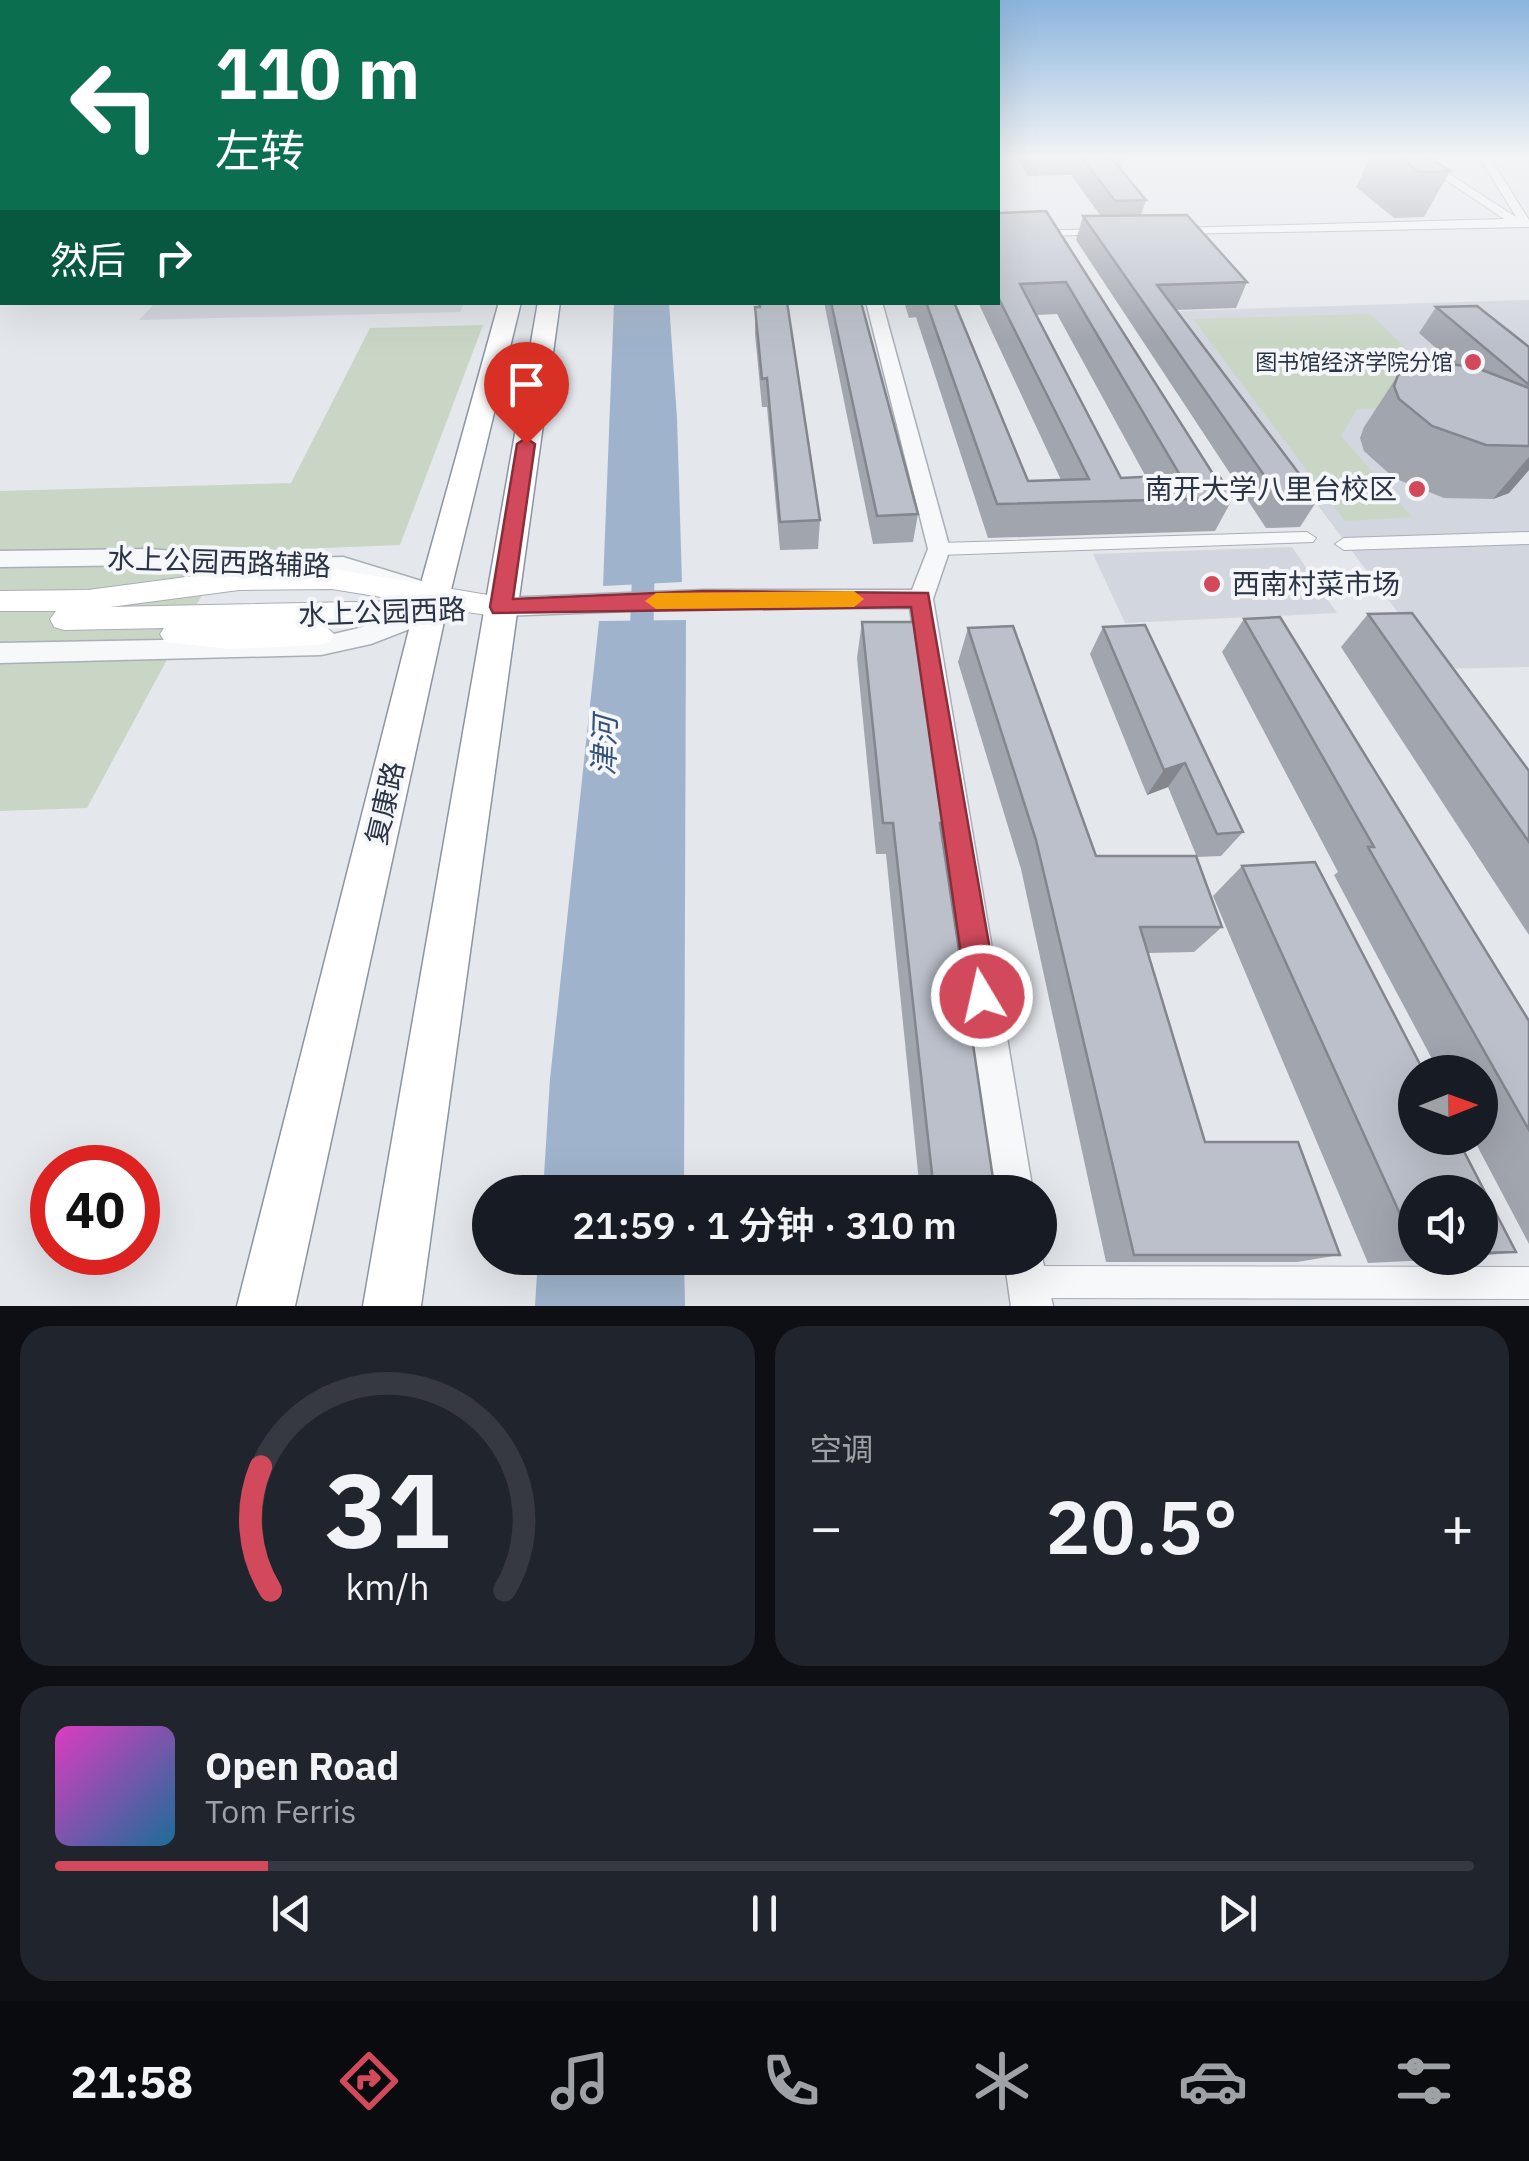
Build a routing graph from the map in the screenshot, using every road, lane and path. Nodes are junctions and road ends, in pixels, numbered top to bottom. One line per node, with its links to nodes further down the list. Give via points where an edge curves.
1 (1523, 223): 2 (street)
2 (1157, 231)
3 (1117, 232): 4 (street)
4 (1000, 235)
5 (509, 305): 15 (highway, 复康路)
6 (549, 305): 16 (highway)
7 (875, 305): 11 (street)
8 (1306, 538): 11 (street)
9 (1529, 538): 10 (street)
10 (1344, 544)
11 (940, 549): 13 (street)
12 (0, 559): 15 (street, 水上公园西路辅路, via 150,557 342,566)
13 (921, 599): 16 (street); 20 (street)
14 (0, 602): 17 (main road)
15 (432, 603): 16 (main road, 水上公园西路); 17 (main road); 17 (main road, via 325,633 229,638); 19 (street, via 362,637 321,646); 23 (highway, 复康路)
16 (500, 607): 24 (highway)
17 (84, 609): 18 (main road)
18 (0, 620)
19 (0, 653)
20 (1011, 1175)
21 (1028, 1282): 22 (street)
22 (1529, 1283)
23 (266, 1306)
24 (392, 1306)

